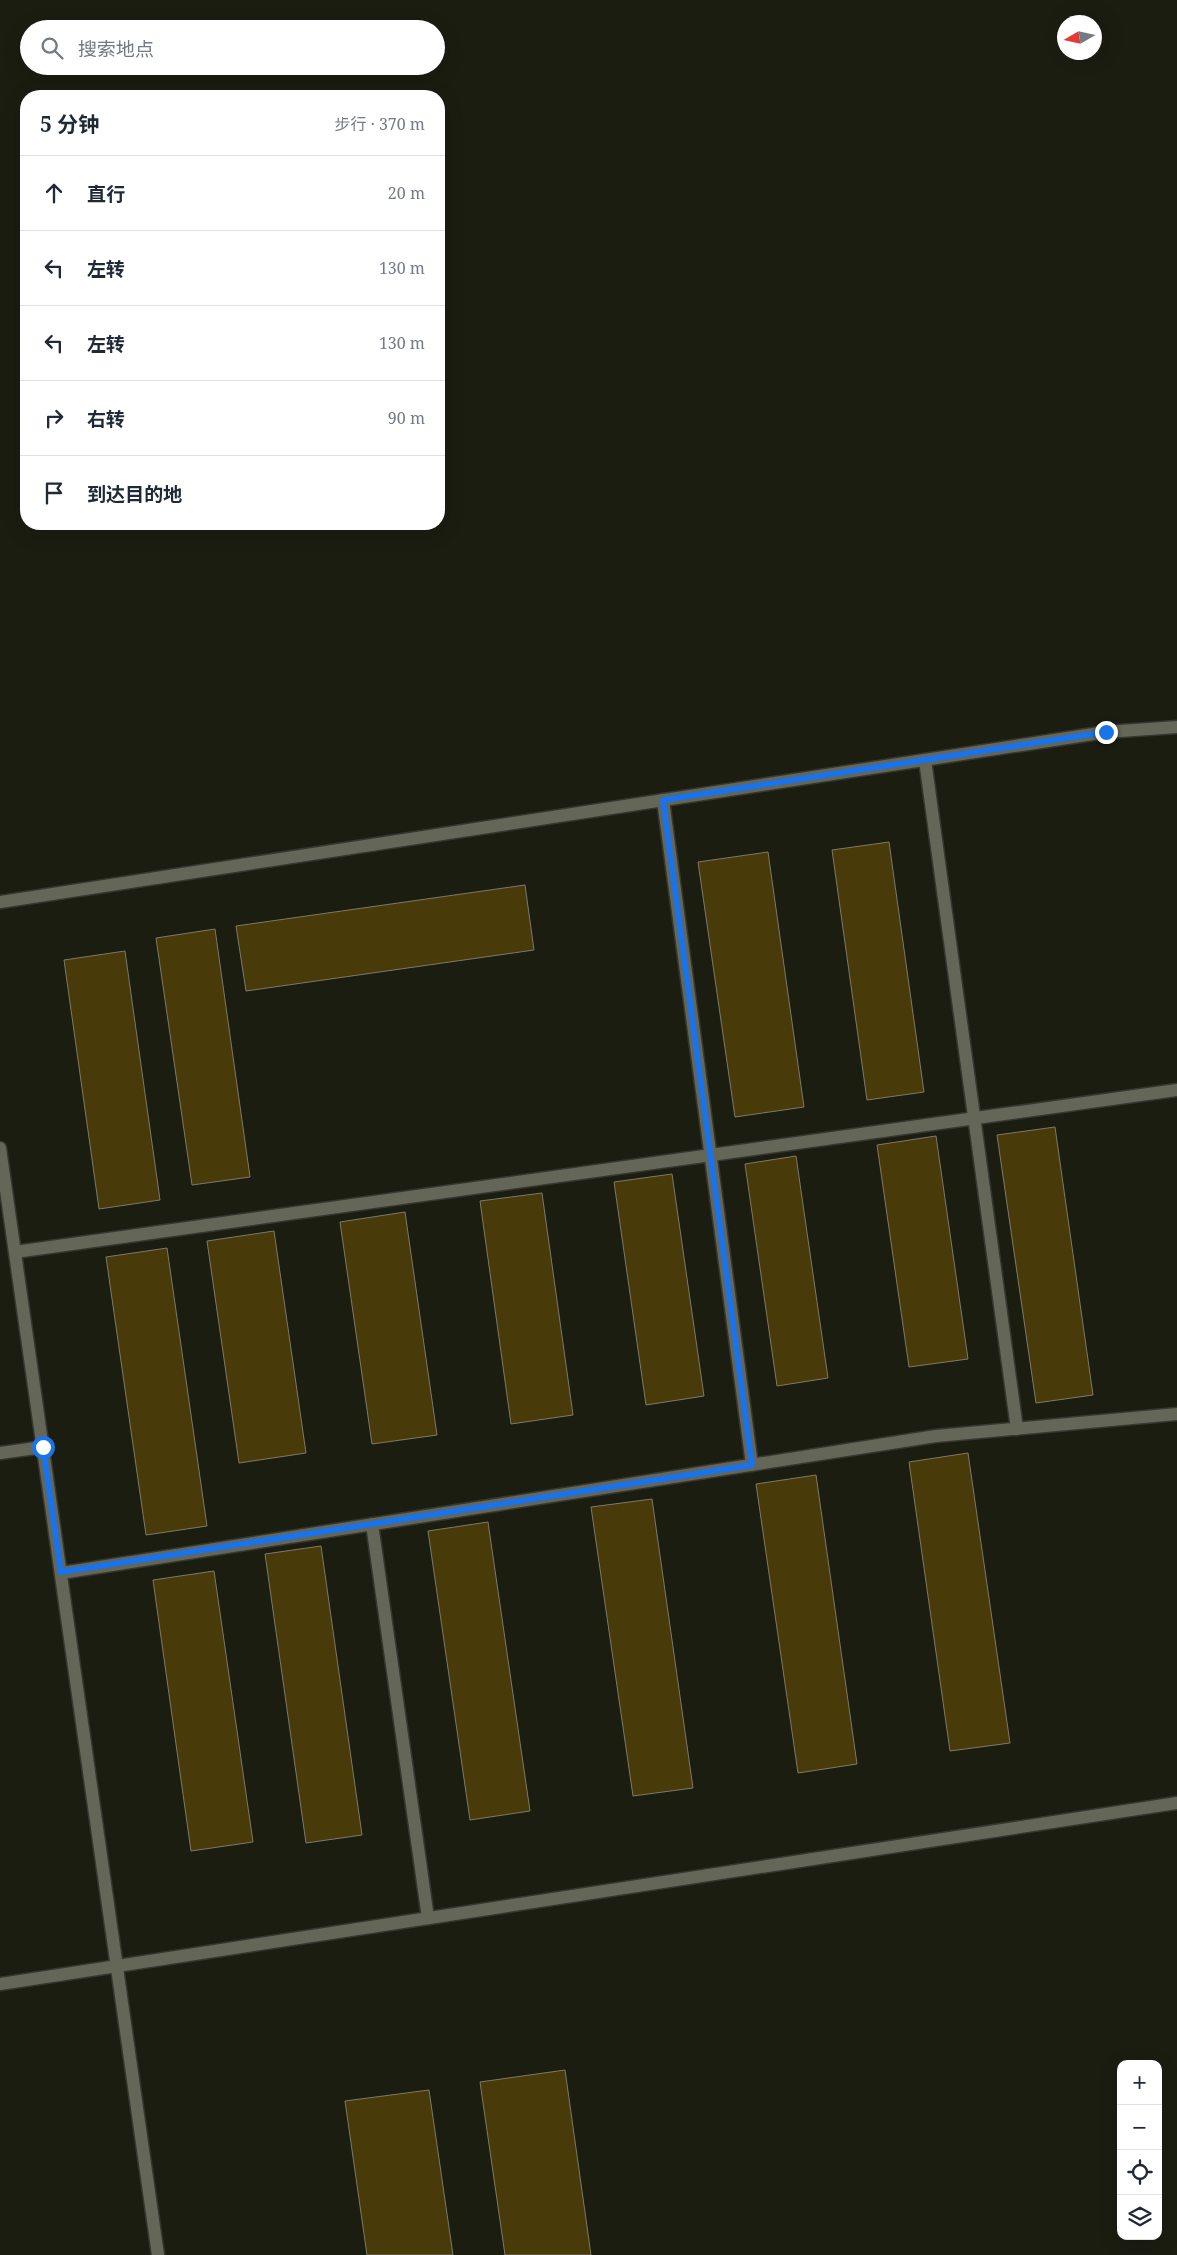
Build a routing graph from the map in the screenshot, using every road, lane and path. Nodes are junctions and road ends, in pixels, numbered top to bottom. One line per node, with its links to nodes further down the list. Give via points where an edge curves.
1 (1177, 727): 2 (street, via 1106,732)
2 (926, 760): 3 (street); 6 (street)
3 (663, 800): 4 (street); 8 (street)
4 (0, 902)
5 (1177, 1090): 6 (street)
6 (975, 1118): 8 (street); 11 (street)
7 (0, 1148): 9 (street)
8 (710, 1155): 9 (street); 14 (street)
9 (15, 1252): 12 (street)
10 (1177, 1414): 11 (street)
11 (1017, 1429): 14 (street, via 936,1436)
12 (43, 1447): 13 (street); 16 (street)
13 (0, 1453)
14 (752, 1465): 15 (street)
15 (372, 1524): 16 (street); 18 (street)
16 (61, 1572): 19 (street)
17 (1177, 1804): 18 (street)
18 (428, 1918): 19 (street)
19 (117, 1966): 20 (street); 21 (street)
20 (0, 1984)
21 (158, 2255)

